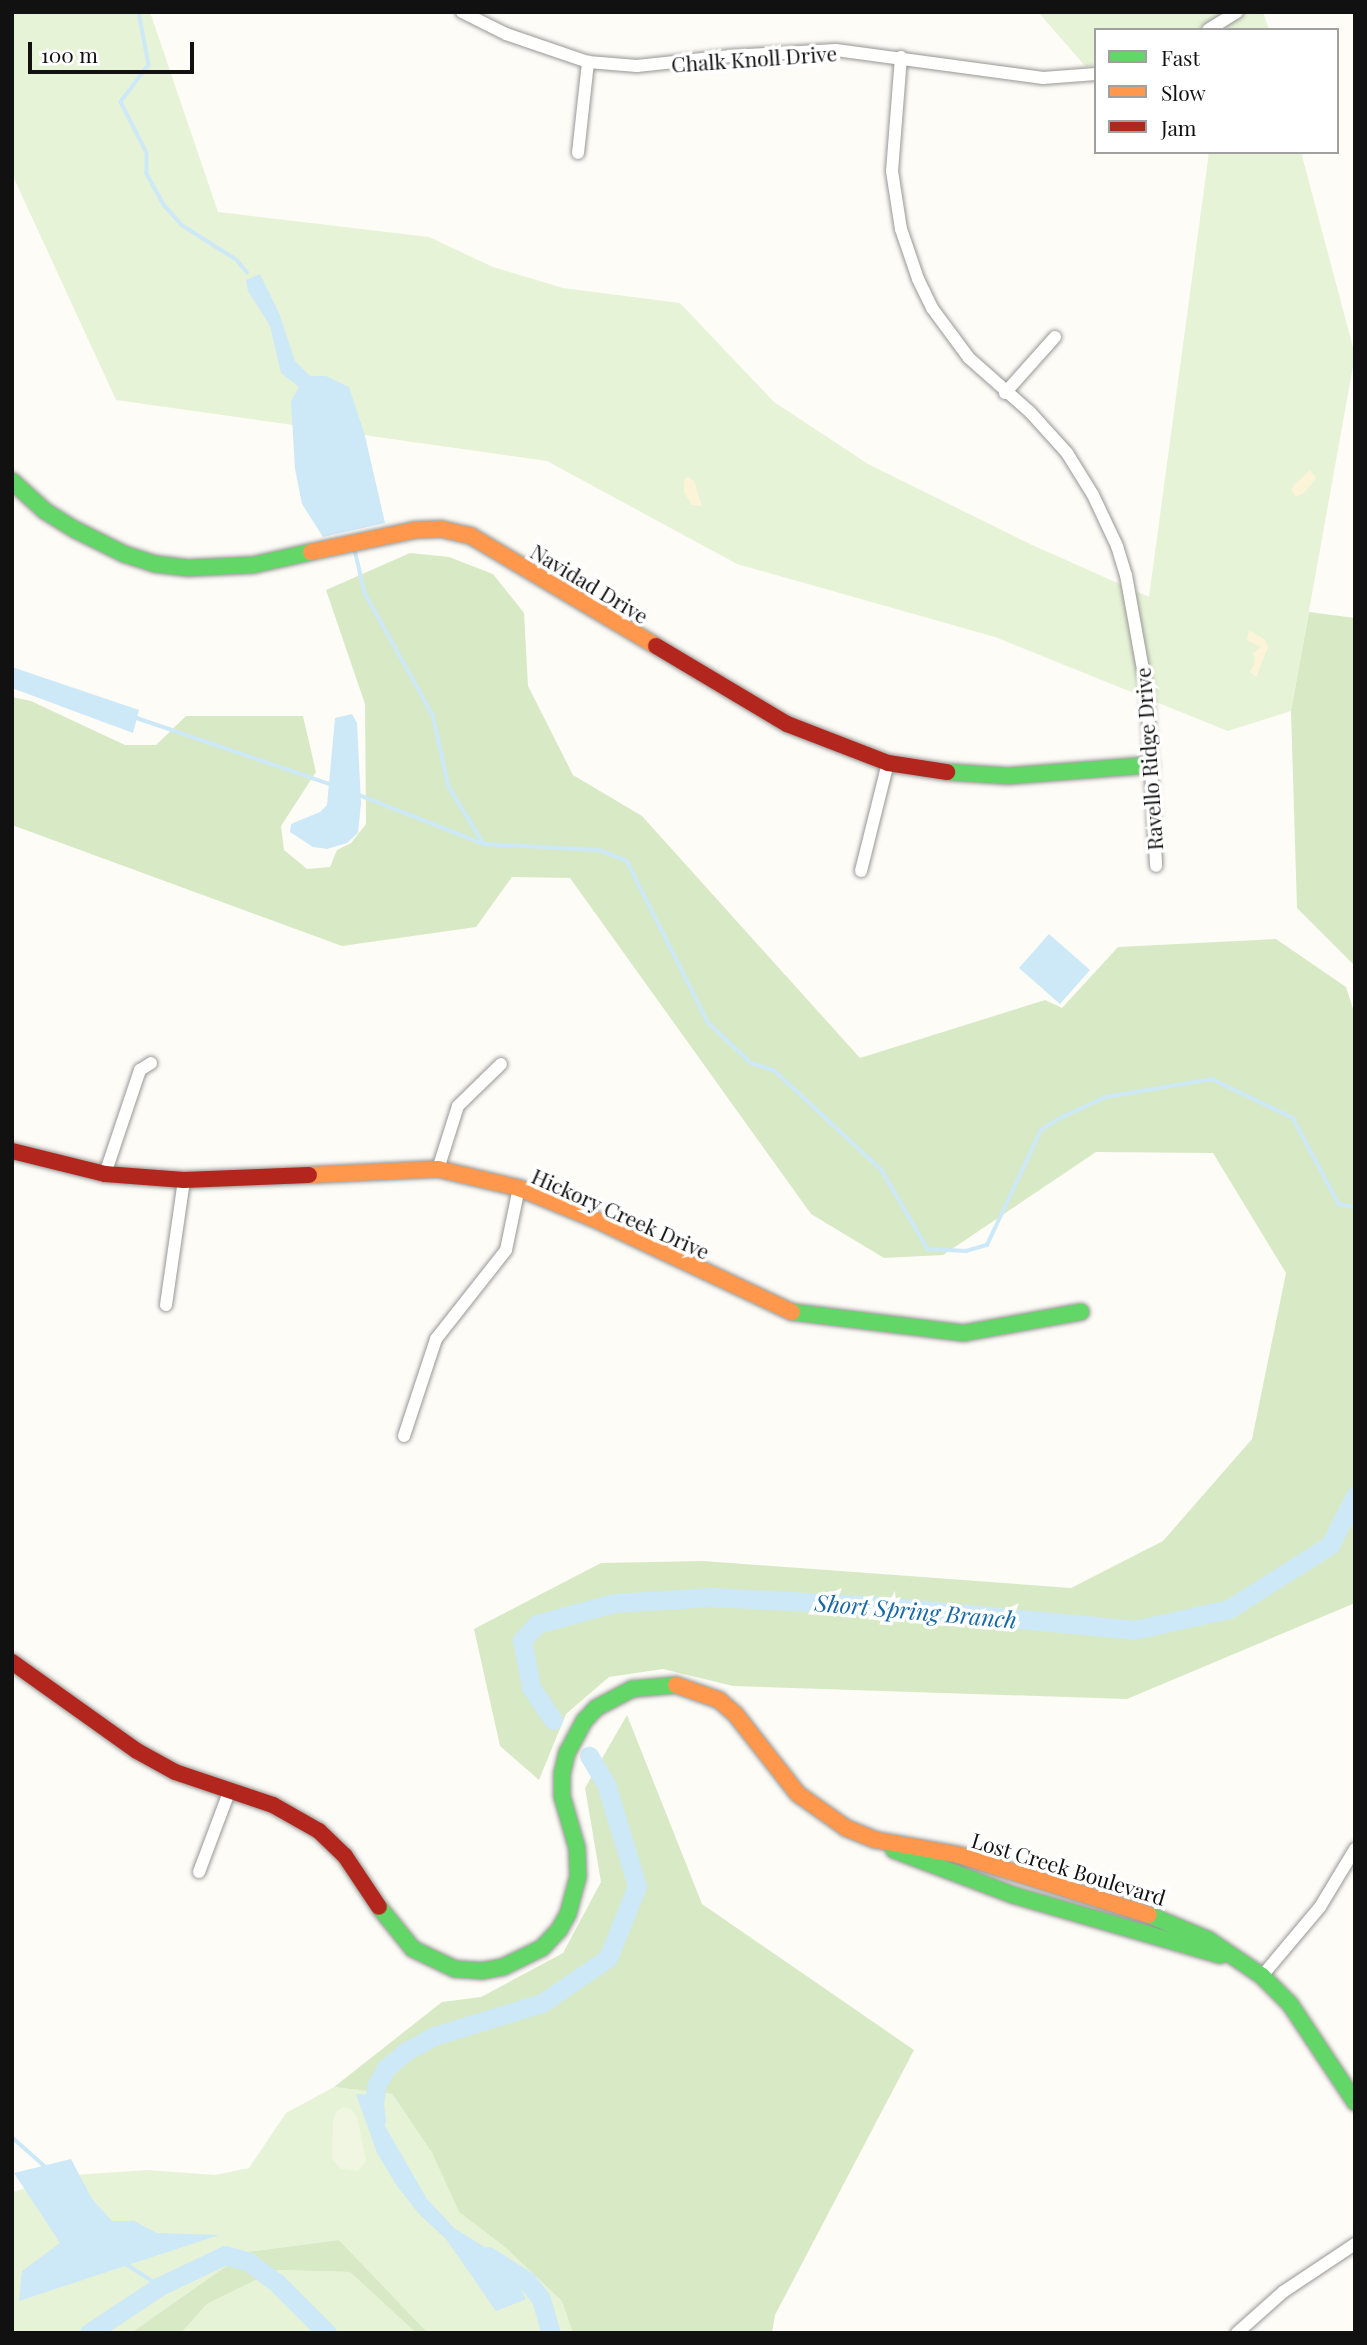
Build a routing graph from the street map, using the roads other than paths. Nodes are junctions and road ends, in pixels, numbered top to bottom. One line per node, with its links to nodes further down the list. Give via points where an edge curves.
1 (462, 12): 5 (street, Chalk Knoll Drive, via 506,34)
2 (1237, 12): 3 (street)
3 (1211, 28)
4 (901, 57): 5 (street, Chalk Knoll Drive, via 836,50 637,66); 6 (street, Chalk Knoll Drive, via 1043,78); 9 (street, Ravello Ridge Drive, via 892,171 908,255 932,308 950,334)
5 (588, 62): 7 (street)
6 (1094, 74)
7 (578, 153)
8 (1055, 337): 9 (street)
9 (1005, 393): 12 (street, Ravello Ridge Drive, via 1030,412 1067,453 1110,529 1126,575 1147,692)
10 (12, 481): 11 (street, Navidad Drive, via 45,511 124,554 188,568 281,560 415,530 441,529 471,536 787,724)
11 (888, 763): 12 (street, Navidad Drive, via 1007,776); 14 (street)
12 (1151, 765): 13 (street, Ravello Ridge Drive)
13 (1156, 866)
14 (861, 871)
15 (151, 1063): 19 (street, via 140,1070)
16 (501, 1064): 18 (street, via 458,1106)
17 (12, 1151): 19 (street, Hickory Creek Drive)
18 (438, 1169): 20 (street, Hickory Creek Drive); 21 (street, Hickory Creek Drive)
19 (105, 1174): 20 (street, Hickory Creek Drive)
20 (184, 1180): 22 (street)
21 (519, 1188): 23 (street, Hickory Creek Drive, via 786,1311 964,1333); 24 (street, via 506,1250 436,1339)
22 (166, 1306)
23 (1081, 1312)
24 (404, 1436)
25 (12, 1662): 26 (street, Lost Creek Boulevard, via 137,1751 175,1772)
26 (229, 1792): 27 (street, Lost Creek Boulevard, via 273,1805 319,1831 345,1856 413,1949 455,1969 481,1971 503,1968 542,1948 568,1914 578,1876 577,1848 562,1796 567,1753 596,1708 632,1689 673,1684 719,1700 798,1794 846,1828); 29 (street)
27 (876, 1840): 30 (street, Lost Creek Boulevard, via 958,1855); 31 (street, Lost Creek Boulevard, via 941,1871)
28 (1355, 1849): 33 (street, via 1320,1907)
29 (199, 1872)
30 (1127, 1907): 31 (street); 32 (street, Lost Creek Boulevard, via 1209,1940)
31 (1122, 1926): 32 (street, Lost Creek Boulevard)
32 (1240, 1962): 33 (street, Lost Creek Boulevard)
33 (1262, 1976): 34 (street, Lost Creek Boulevard, via 1290,2004)
34 (1355, 2102)
35 (1355, 2244): 36 (street, via 1283,2292)
36 (1237, 2333)

